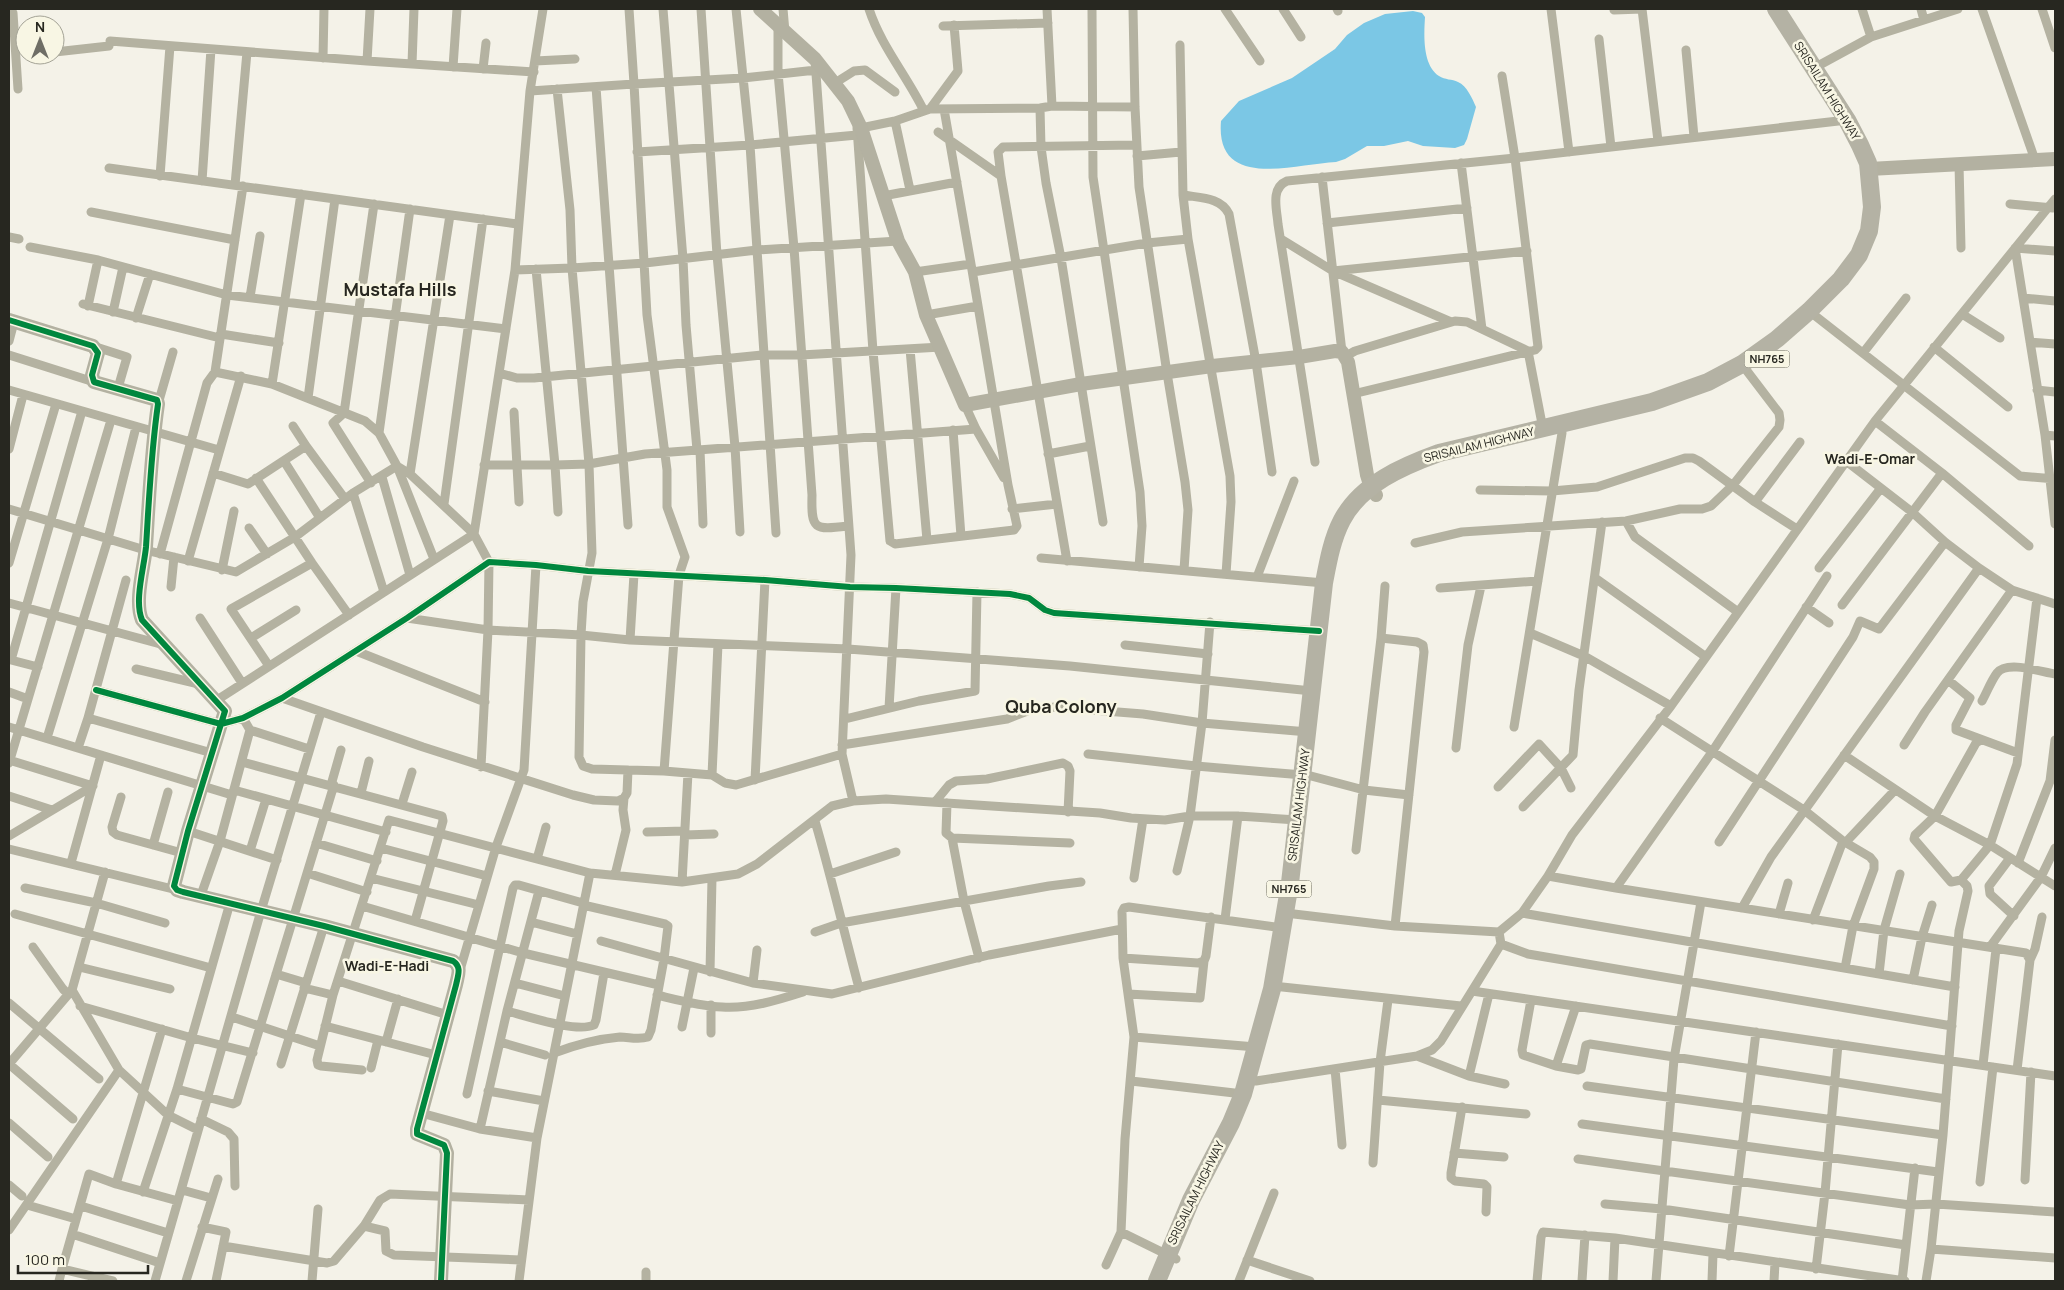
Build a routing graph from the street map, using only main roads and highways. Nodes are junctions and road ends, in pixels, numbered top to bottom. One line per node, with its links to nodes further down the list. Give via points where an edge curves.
1 (1776, 9): 3 (highway, SRISAILAM HIGHWAY / NH765)
2 (1788, 9): 3 (highway, SRISAILAM HIGHWAY / NH765)
3 (1818, 66): 4 (highway, SRISAILAM HIGHWAY / NH765); 4 (highway, SRISAILAM HIGHWAY / NH765, via 1855,118 1865,137)
4 (1873, 169): 5 (highway, SRISAILAM HIGHWAY / NH765, via 1869,231 1859,255)
5 (1813, 314): 6 (highway, SRISAILAM HIGHWAY / NH765, via 1742,364 1708,382 1652,402 1439,453 1390,474); 6 (highway, SRISAILAM HIGHWAY / NH765, via 1776,353 1728,386 1695,399 1447,460)
6 (1373, 491): 7 (highway, SRISAILAM HIGHWAY / NH765, via 1341,552 1333,584); 7 (highway, SRISAILAM HIGHWAY / NH765, via 1354,501 1342,520 1331,550 1324,583 1312,691)
7 (1307, 776): 8 (highway, SRISAILAM HIGHWAY / NH765, via 1297,820); 8 (highway, SRISAILAM HIGHWAY / NH765, via 1294,914)
8 (1277, 987): 9 (highway, SRISAILAM HIGHWAY / NH765, via 1243,1094 1191,1200); 9 (highway, SRISAILAM HIGHWAY / NH765, via 1248,1109)
9 (1172, 1257): 10 (highway, SRISAILAM HIGHWAY / NH765); 11 (highway, SRISAILAM HIGHWAY / NH765)
10 (1157, 1281)
11 (1168, 1281)

